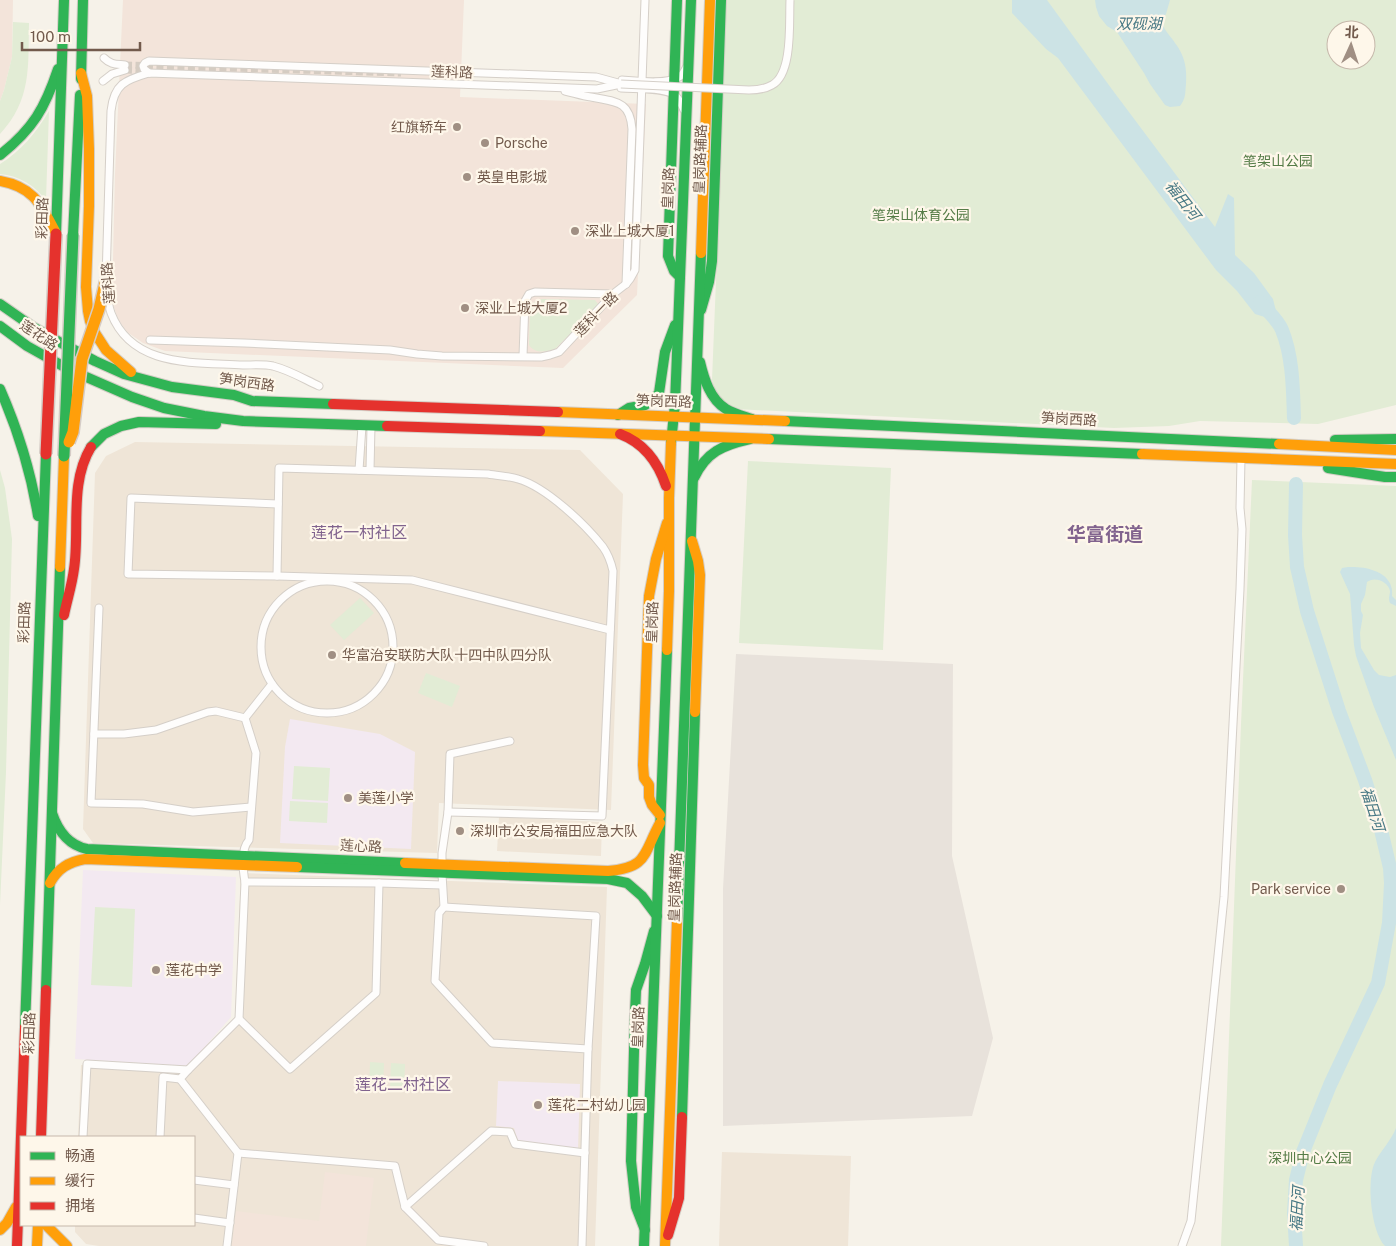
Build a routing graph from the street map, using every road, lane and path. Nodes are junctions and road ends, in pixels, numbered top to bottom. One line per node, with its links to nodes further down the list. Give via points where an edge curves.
1 (64, 0): 9 (main road, 彩田路)
2 (83, 0): 12 (main road, 彩田路)
3 (644, 0): 16 (street, 莲科一路)
4 (676, 0): 15 (main road)
5 (691, 0): 11 (main road, 皇岗路)
6 (710, 0): 30 (main road)
7 (721, 0): 30 (main road, 皇岗路辅路, via 712,261)
8 (790, 0): 17 (street, 莲科路, bridge, via 786,65 782,76 772,85 749,90)
9 (62, 55): 22 (main road, via 44,107 34,122); 24 (main road, 彩田路)
10 (104, 58): 14 (street, via 125,67)
11 (688, 58): 15 (street, via 685,70); 21 (main road, 皇岗路)
12 (81, 72): 37 (main road, via 87,96 89,149 86,301 90,321 114,358 130,372); 54 (main road, 彩田路, bridge)
13 (148, 73): 17 (street, 莲科路, via 143,66 150,61 596,77); 18 (street, 莲科路); 26 (street, 莲科路, via 122,83 112,103)
14 (103, 80)
15 (674, 80): 16 (street, 莲科路); 20 (main road)
16 (642, 81): 17 (street, 莲科路); 19 (street, 莲科一路)
17 (621, 84): 18 (street, 莲科路, via 597,89); 19 (street, 莲科路)
18 (555, 88): 27 (street, via 616,102 630,117)
19 (642, 89): 20 (street, 莲科路); 27 (street, 莲科一路, via 636,265)
20 (673, 94): 21 (street, via 681,103); 25 (main road, via 668,256)
21 (686, 119): 25 (main road, 皇岗路)
22 (0, 156)
23 (0, 181): 24 (main road, via 16,184 33,196)
24 (56, 234): 66 (main road, 彩田路, bridge)
25 (680, 277): 31 (main road, 皇岗路)
26 (106, 279): 38 (street, 莲科路, via 108,303 116,322 126,337 147,353 180,361 272,366); 54 (main road, bridge, via 82,359 73,432)
27 (626, 284): 28 (street, 莲科一路)
28 (613, 294): 36 (street, 莲科一路, via 559,352 541,357); 36 (street, via 528,294)
29 (0, 304): 34 (main road, 莲花路)
30 (698, 316): 35 (main road)
31 (678, 318): 40 (main road, via 665,352 658,393 645,405); 41 (main road, 皇岗路)
32 (0, 326): 44 (main road, 莲花路, via 62,368 145,402 224,419)
33 (150, 340): 36 (street, 莲科一路, via 382,349 442,356)
34 (63, 344): 37 (main road, 笋岗西路, via 124,374)
35 (697, 352): 42 (main road); 43 (main road, via 706,383 716,400 728,410)
36 (523, 356)
37 (153, 382): 40 (main road, 笋岗西路, via 252,401)
38 (319, 386)
39 (0, 389): 66 (main road, via 16,426 32,479)
40 (618, 414): 41 (main road, 笋岗西路)
41 (674, 416): 42 (main road, 笋岗西路); 47 (main road, 皇岗路)
42 (695, 417): 43 (main road, 笋岗西路); 48 (main road)
43 (752, 420): 51 (main road, 笋岗西路)
44 (265, 423): 45 (main road); 70 (main road, via 139,422 104,434 93,444 79,475 74,569)
45 (366, 426): 46 (main road); 59 (street); 60 (street)
46 (620, 434): 47 (main road); 63 (main road, via 638,442 650,454 661,471)
47 (671, 436): 48 (main road); 63 (main road, 皇岗路)
48 (694, 436): 49 (main road); 62 (main road)
49 (750, 438): 55 (main road); 62 (main road, via 722,446 711,454 702,463)
50 (1396, 439): 52 (main road, 笋岗西路)
51 (1221, 441): 52 (main road, 笋岗西路); 55 (main road)
52 (1275, 444): 53 (main road, 笋岗西路)
53 (1391, 450)
54 (64, 456): 70 (main road, 彩田路)
55 (1220, 457): 56 (main road)
56 (1241, 458): 57 (main road); 117 (street, via 1240,581 1224,897 1196,1183 1191,1221)
57 (1274, 460): 58 (main road); 61 (main road)
58 (1390, 464)
59 (359, 470): 60 (street); 64 (street, via 279,468)
60 (370, 470): 69 (street, via 488,474 519,479 535,486 573,515 611,560)
61 (1396, 477)
62 (692, 483): 116 (main road)
63 (669, 495): 65 (main road, 皇岗路)
64 (278, 504): 67 (street); 67 (street, via 131,498 128,574)
65 (667, 523): 78 (main road, 皇岗路, via 669,591); 78 (main road, via 654,564 649,596 643,765 644,778 649,785 648,797)
66 (42, 548): 90 (main road, 彩田路)
67 (277, 576): 69 (street, via 412,580)
68 (99, 608): 73 (street)
69 (610, 630): 77 (street, via 602,816)
70 (58, 638): 76 (main road, 彩田路)
71 (272, 684): 71 (street, via 287,700 307,710 329,714 351,709 371,698 385,681 393,661 394,640 388,619 375,601 358,588 337,582 315,582 294,590 278,603 264,628 261,642 263,664); 72 (street)
72 (244, 718): 73 (street, via 216,711 156,730); 75 (street, via 256,753)
73 (94, 734): 75 (street, via 91,803 143,804 192,812)
74 (510, 741): 77 (street, via 450,754)
75 (251, 807): 79 (street)
76 (52, 812): 79 (main road, 莲心路, via 65,837 83,849); 82 (main road, 彩田路)
77 (448, 812): 80 (street)
78 (660, 818): 80 (main road, 莲心路, via 643,858 623,870); 85 (main road, 皇岗路)
79 (244, 860): 80 (main road, 莲心路); 81 (street); 82 (main road, 莲心路, via 81,860 61,868)
80 (442, 875): 83 (street); 84 (street); 85 (main road, 莲心路, via 627,882 637,890)
81 (245, 882): 83 (street); 86 (street)
82 (50, 883): 91 (main road, 彩田路)
83 (379, 883): 86 (street, via 376,993 290,1069)
84 (444, 907): 87 (street, via 439,913 435,981 492,1043); 87 (street, via 596,916)
85 (656, 920): 107 (main road, 皇岗路); 107 (main road, 皇岗路辅路, via 636,990 635,1014 631,1161 636,1206)
86 (239, 1019): 88 (street)
87 (588, 1049): 96 (street)
88 (188, 1070): 89 (street); 92 (street, via 87,1064)
89 (180, 1079): 93 (street, via 163,1077); 95 (street)
90 (20, 1136)
91 (41, 1136)
92 (84, 1136)
93 (160, 1136)
94 (20, 1144): 100 (main road, 彩田路)
95 (238, 1153): 98 (street); 101 (street, via 395,1166)
96 (585, 1153): 101 (street, via 515,1144 510,1132 491,1131); 114 (street)
97 (195, 1180): 98 (street)
98 (234, 1185): 103 (street)
99 (402, 1194): 101 (street)
100 (18, 1198): 106 (main road, via 7,1224); 109 (main road, 彩田路)
101 (405, 1207): 108 (street)
102 (195, 1218): 103 (street)
103 (230, 1223): 112 (street)
104 (38, 1226): 110 (main road)
105 (47, 1226): 111 (main road)
106 (0, 1230)
107 (645, 1230): 115 (main road, 皇岗路)
108 (437, 1243): 113 (street)
109 (17, 1246)
110 (37, 1246)
111 (67, 1246)
112 (228, 1246)
113 (484, 1246)
114 (582, 1246)
115 (644, 1246)
116 (665, 1246)
117 (1182, 1246)

